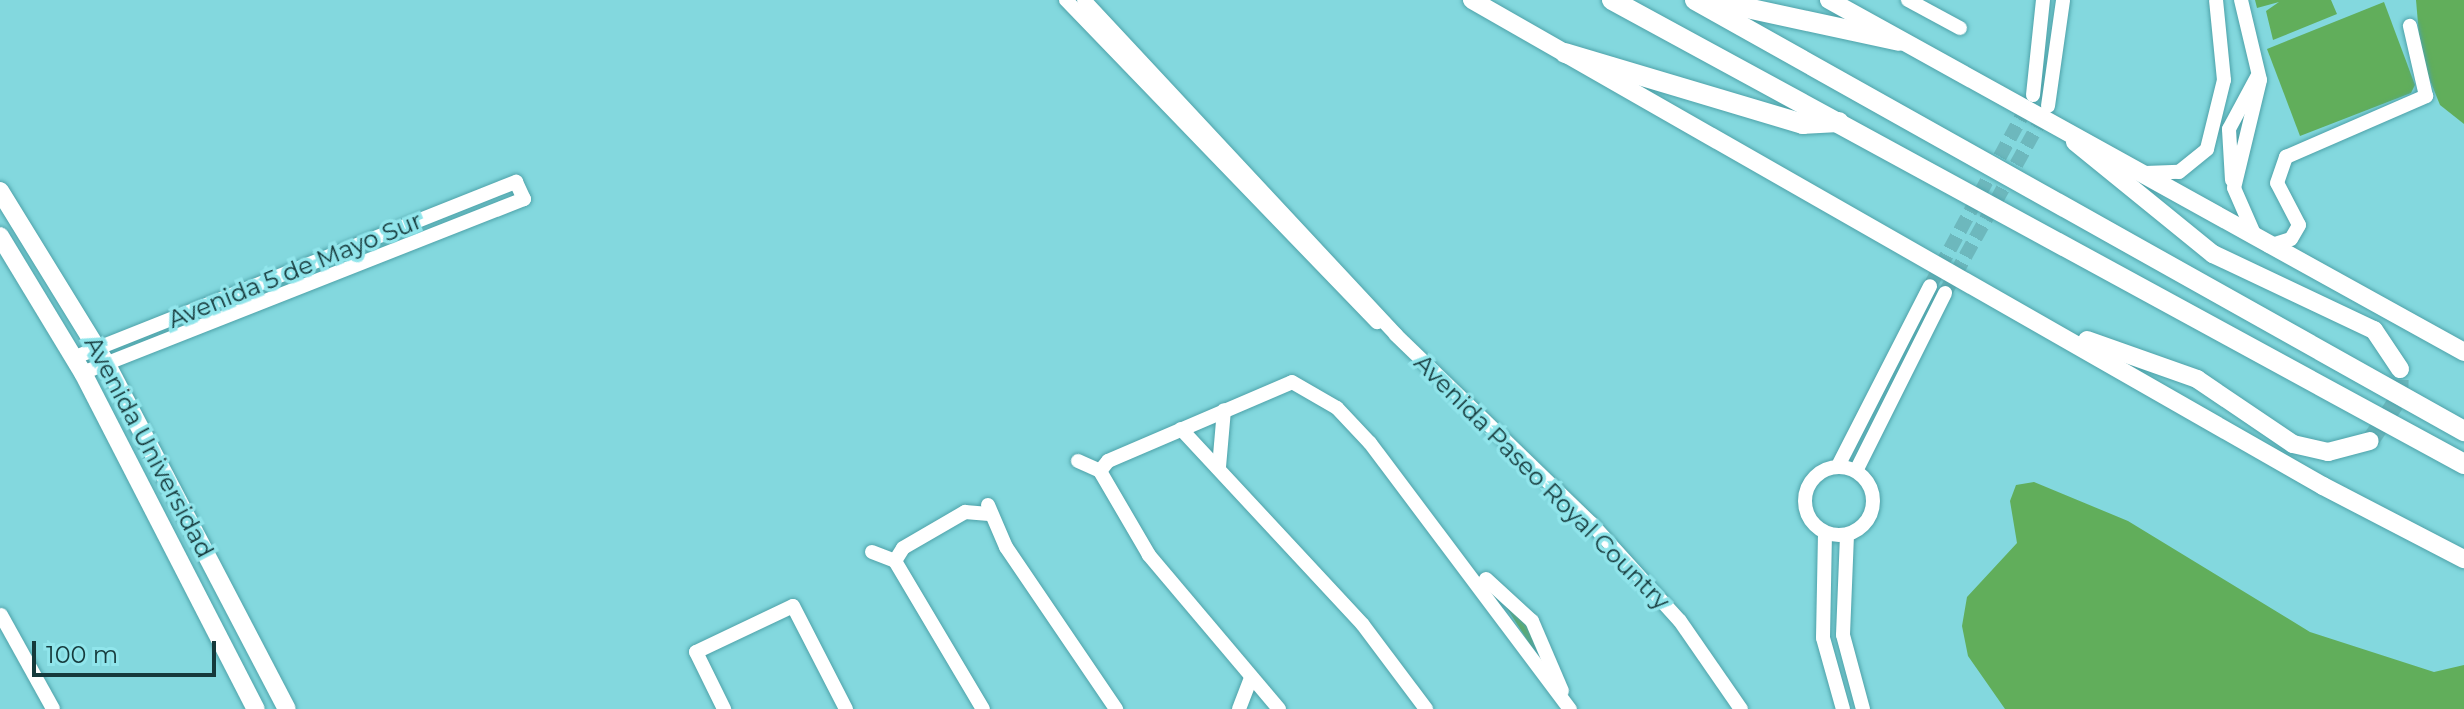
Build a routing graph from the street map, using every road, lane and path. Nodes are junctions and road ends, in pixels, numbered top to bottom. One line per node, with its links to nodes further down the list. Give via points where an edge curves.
1 (1066, 0): 23 (street, Avenida Paseo Royal Country)
2 (1084, 0): 23 (street, Avenida Paseo Royal Country)
3 (1472, 0): 16 (main road)
4 (1612, 0): 20 (highway)
5 (1695, 0): 38 (highway)
6 (1710, 0): 15 (highway)
7 (1829, 0): 15 (main road)
8 (1908, 0): 14 (street)
9 (2043, 0): 18 (street)
10 (2063, 0): 19 (street)
11 (2216, 0): 22 (street, via 2225,55)
12 (2241, 0): 17 (street)
13 (2410, 26): 28 (street, via 2426,96 2286,157 2277,183 2299,225 2291,239)
14 (1960, 28)
15 (1899, 41): 21 (main road)
16 (1565, 53): 20 (highway, via 1803,124); 31 (main road)
17 (2260, 74): 22 (street); 25 (street)
18 (2033, 95)
19 (2048, 106)
20 (1839, 122): 41 (highway)
21 (2060, 127): 24 (main road); 35 (main road, via 2105,173 2213,254 2374,330)
22 (2221, 133): 24 (street, via 2190,168); 25 (street)
23 (1216, 150): 65 (street, Avenida Paseo Royal Country, via 1325,266 1591,523 1680,621)
24 (2145, 173): 28 (main road)
25 (2234, 188): 28 (street)
26 (0, 191): 33 (main road, Avenida Universidad)
27 (0, 236): 34 (main road, Avenida Universidad)
28 (2263, 243): 32 (main road)
29 (1930, 286): 42 (street)
30 (1945, 293): 45 (street)
31 (2062, 333): 39 (main road, via 2197,379 2293,444 2328,452); 50 (main road, via 2323,486)
32 (2464, 352)
33 (101, 356): 33 (street, Avenida 5 de Mayo Sur, via 524,199 516,182); 34 (street, Avenida 5 de Mayo Sur); 57 (main road, Avenida Universidad)
34 (78, 365): 56 (main road, Avenida Universidad)
35 (2400, 369)
36 (1224, 410): 37 (street); 43 (street); 49 (street, via 1292,382 1311,391 1352,421)
37 (1181, 429): 43 (street); 44 (street)
38 (2464, 431)
39 (2370, 441)
40 (1078, 461): 44 (street)
41 (2464, 464)
42 (1838, 466): 45 (street); 46 (street, via 1818,473 1805,492 1806,512)
43 (1219, 467): 64 (street, via 1363,625)
44 (1100, 471): 53 (street, via 1140,543)
45 (1856, 471): 47 (street, via 1870,486 1873,506 1865,524)
46 (1825, 533): 47 (street); 66 (street, via 1822,625)
47 (1847, 535): 67 (street, via 1842,622)
48 (872, 552): 51 (street)
49 (1457, 553): 54 (street); 54 (street, via 1532,621)
50 (2464, 559)
51 (895, 561): 60 (street); 61 (street, via 903,548 965,512 989,510)
52 (1, 615): 55 (street)
53 (1251, 678): 62 (street); 63 (street)
54 (1568, 706)
55 (53, 709)
56 (256, 709)
57 (287, 709)
58 (724, 709): 59 (street, via 690,649 793,602)
59 (846, 709)
60 (983, 709)
61 (1116, 709)
62 (1239, 709)
63 (1279, 709)
64 (1426, 709)
65 (1741, 709)
66 (1843, 709)
67 (1863, 709)

